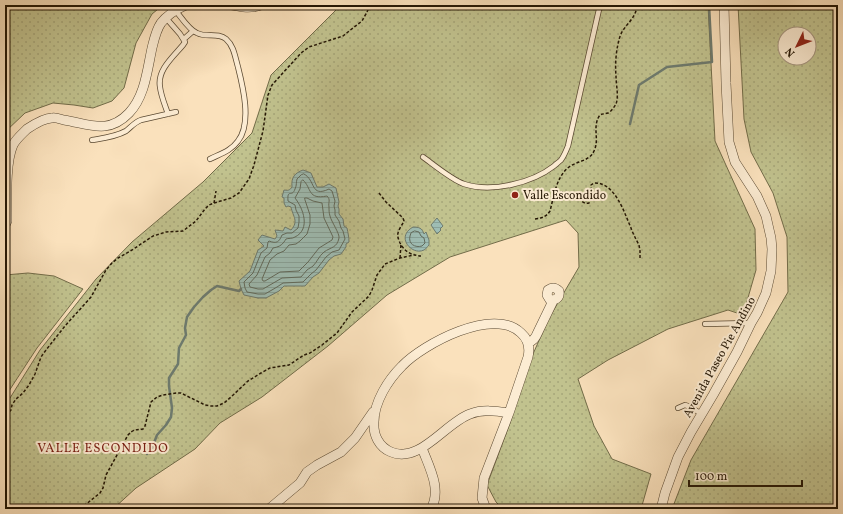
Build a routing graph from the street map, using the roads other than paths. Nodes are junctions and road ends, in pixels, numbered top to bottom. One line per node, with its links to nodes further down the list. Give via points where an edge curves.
1 (186, 5): 6 (street)
2 (231, 5): 3 (street, via 246,8)
3 (261, 5)
4 (600, 5): 13 (lane, via 572,134 561,160 547,171 526,180 502,186 482,187 463,184)
5 (724, 5): 17 (street, Avenida Paseo Pie Andino, via 729,142 736,162 764,211 772,249 766,293)
6 (176, 11): 7 (street); 8 (lane)
7 (166, 18): 9 (lane); 15 (street, via 155,37 142,94 122,119 110,125 96,127 52,118 34,124 21,134 13,145 10,158)
8 (193, 31): 9 (lane); 14 (lane, via 205,36 217,35 229,42 246,102 244,132 239,141 230,150)
9 (184, 39): 11 (lane, via 185,42 160,76 160,88)
10 (176, 112): 11 (lane)
11 (168, 114): 12 (lane, via 137,122 118,135)
12 (92, 140)
13 (423, 157)
14 (210, 159)
15 (5, 226)
16 (553, 300): 19 (street, via 536,336)
17 (751, 323): 18 (lane); 23 (street, Avenida Paseo Pie Andino)
18 (705, 324)
19 (529, 343): 21 (street, via 518,330 501,324 482,325 454,333 417,353 401,367 386,387); 22 (street, via 528,358)
20 (678, 408): 23 (lane, via 685,405)
21 (375, 409): 24 (street); 25 (street)
22 (509, 413): 26 (street, via 484,411 469,414); 29 (street, via 484,478 482,498)
23 (702, 414): 30 (street, Avenida Paseo Pie Andino, via 678,457)
24 (364, 426): 25 (street); 27 (street, via 341,452 307,472 300,483)
25 (374, 430): 26 (street, via 382,446 390,451 399,454)
26 (422, 448): 28 (street, via 436,486)
27 (268, 509)
28 (431, 509)
29 (486, 509)
30 (661, 509)

